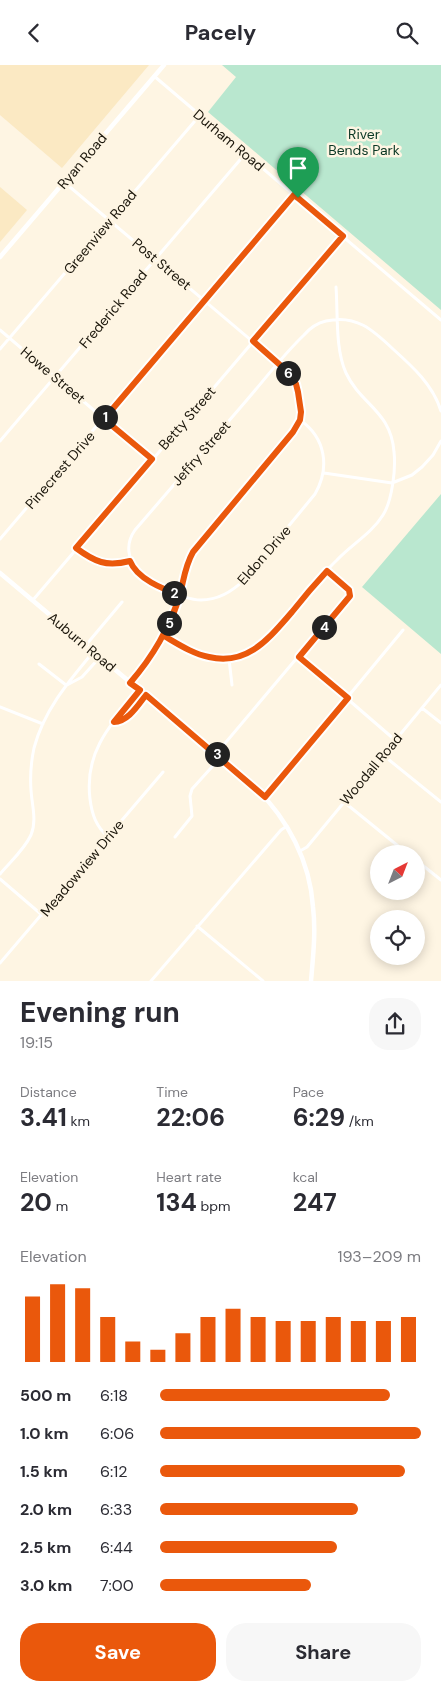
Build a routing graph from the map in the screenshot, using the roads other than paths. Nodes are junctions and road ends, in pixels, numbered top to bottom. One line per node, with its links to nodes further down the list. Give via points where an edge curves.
1 (164, 65): 2 (main road, Ryan Road)
2 (154, 76): 3 (street, Durham Road); 5 (main road, Ryan Road)
3 (200, 115): 4 (street, Durham Road); 7 (street, Greenview Road)
4 (246, 154): 6 (street, Durham Road); 10 (street, Frederick Road)
5 (64, 182): 7 (street, Post Street); 9 (main road, Ryan Road)
6 (294, 195): 8 (street, Durham Road); 12 (street, Pinecrest Drive)
7 (110, 220): 10 (street, Post Street); 16 (street, Greenview Road)
8 (343, 236): 13 (street, Durham Road); 17 (street, Betty Street)
9 (0, 257)
10 (156, 259): 12 (street, Post Street); 20 (street, Frederick Road)
11 (336, 287): 14 (street)
12 (204, 300): 17 (street, Post Street); 22 (street, Pinecrest Drive)
13 (441, 319)
14 (338, 320): 19 (street, Jeffry Street, via 311,328); 21 (street, via 361,324 374,332 424,379); 28 (street, via 341,358 348,375 390,431 395,453)
15 (0, 330): 16 (street, Howe Street)
16 (9, 338): 18 (street, Greenview Road); 20 (street, Howe Street)
17 (253, 341): 19 (street, Post Street); 26 (street, Betty Street)
18 (0, 349)
19 (278, 363): 23 (street, Post Street, via 296,384); 31 (street, Jeffry Street, via 135,531 129,543)
20 (55, 377): 22 (street, Howe Street); 24 (street, Frederick Road)
21 (441, 411)
22 (104, 419): 26 (street, Howe Street); 29 (street, Pinecrest Drive)
23 (300, 420): 27 (street, via 319,441 324,455); 34 (street, via 193,552 184,570)
24 (0, 441)
25 (441, 441): 28 (street, via 417,471)
26 (152, 459): 30 (street, Betty Street)
27 (324, 473): 28 (street); 34 (street, Eldon Drive, via 311,501 239,585 222,596 207,600)
28 (392, 483): 32 (street, via 383,515)
29 (0, 539)
30 (76, 548): 31 (street, via 97,562 114,564); 35 (street, Betty Street)
31 (130, 561): 34 (street, via 142,577)
32 (327, 571): 42 (street, via 349,590 350,596); 43 (street, via 264,643 249,653)
33 (0, 573): 35 (main road, Auburn Road)
34 (180, 595): 38 (street)
35 (33, 600): 39 (main road, Auburn Road)
36 (122, 602): 39 (street)
37 (403, 630): 51 (street)
38 (164, 636): 43 (street, via 199,654); 45 (street)
39 (86, 645): 40 (main road, Auburn Road)
40 (94, 651): 41 (main road, Auburn Road); 46 (street)
41 (100, 657): 45 (main road, Auburn Road); 46 (street, via 82,677)
42 (299, 657): 51 (street); 58 (street)
43 (229, 659): 47 (street)
44 (39, 664): 46 (street)
45 (130, 683): 49 (main road, Auburn Road)
46 (66, 685): 56 (street)
47 (232, 685)
48 (441, 685): 53 (street, Woodall Road)
49 (140, 690): 50 (main road, Auburn Road); 54 (street)
50 (146, 695): 54 (street, via 125,718); 58 (main road, Auburn Road)
51 (348, 698): 57 (street); 62 (street)
52 (0, 707): 56 (street)
53 (422, 708): 55 (street); 57 (street, Woodall Road)
54 (114, 722): 66 (street, via 95,750 89,778 92,811 98,826)
55 (441, 723)
56 (43, 724): 71 (street, via 34,747 30,773 33,828 25,845)
57 (395, 740): 59 (street, Woodall Road)
58 (216, 754): 60 (main road, Auburn Road)
59 (383, 755): 63 (street, Woodall Road); 64 (street)
60 (221, 758): 62 (main road, Auburn Road); 67 (street, via 192,789 192,816)
61 (163, 772): 66 (street, Meadowview Drive)
62 (265, 797): 65 (main road, Auburn Road)
63 (344, 802): 68 (street); 69 (street, Woodall Road, via 307,847)
64 (441, 802)
65 (286, 826): 69 (main road, Auburn Road); 75 (street)
66 (108, 837): 74 (street, Meadowview Drive)
67 (176, 837)
68 (397, 845)
69 (300, 851): 79 (main road, Auburn Road, via 314,908)
70 (425, 867): 73 (street)
71 (0, 875)
72 (0, 879): 74 (street)
73 (441, 880)
74 (42, 915): 76 (street, Meadowview Drive)
75 (197, 926): 77 (street); 78 (street)
76 (0, 963)
77 (151, 981)
78 (263, 981)
79 (311, 981)

